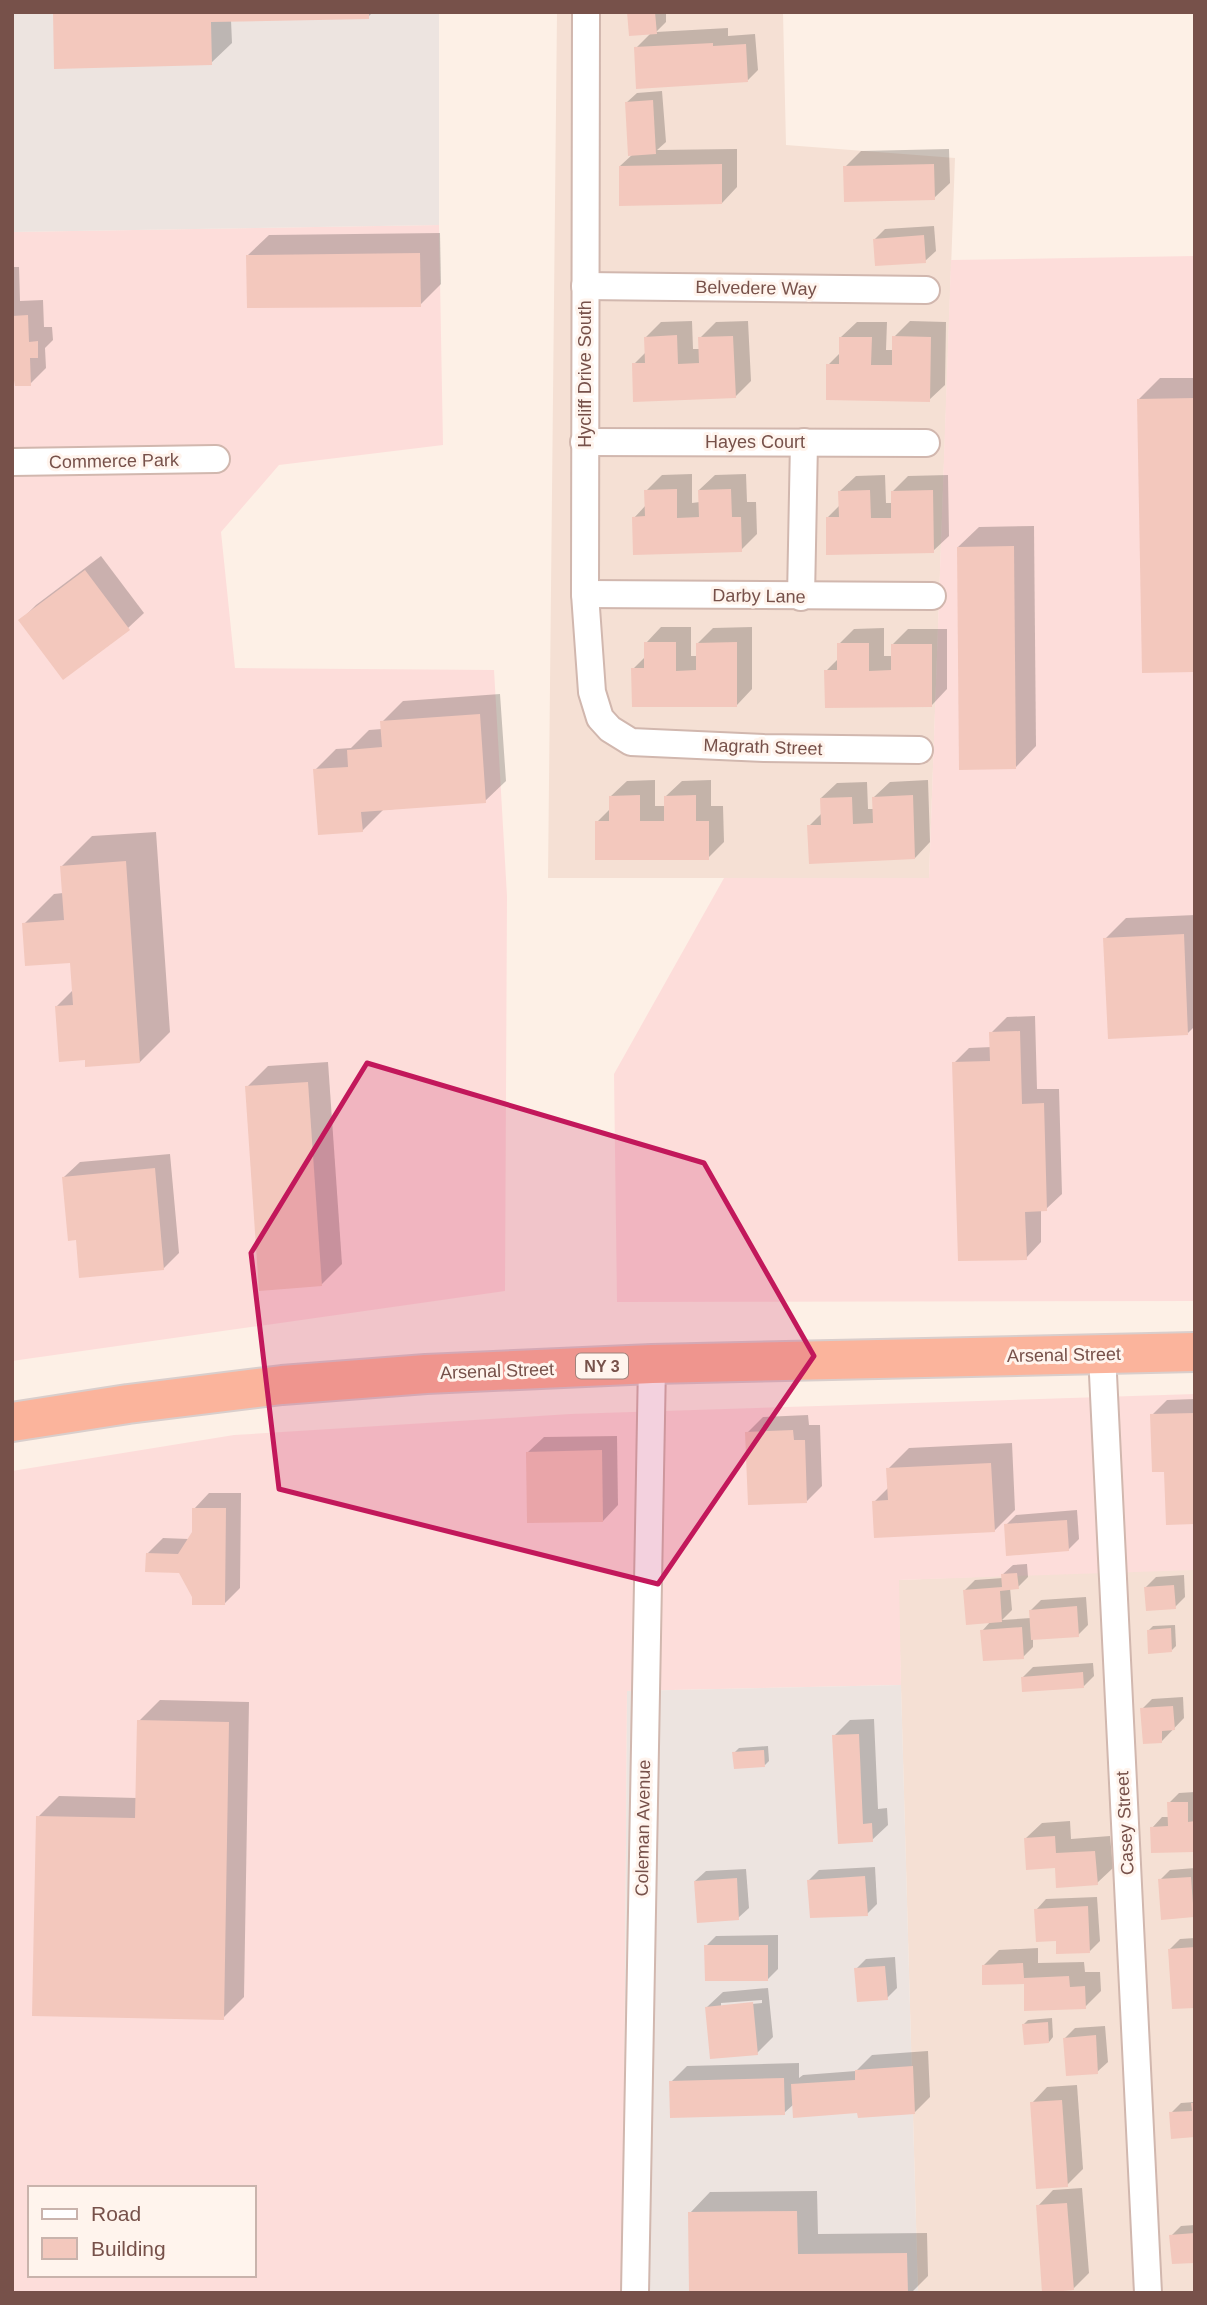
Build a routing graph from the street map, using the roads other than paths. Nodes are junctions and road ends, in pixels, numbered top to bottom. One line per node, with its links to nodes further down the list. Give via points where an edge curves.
1 (586, 12): 2 (street, Hycliff Drive South)
2 (586, 286): 3 (street, Belvedere Way); 4 (street, Hycliff Drive South)
3 (926, 290)
4 (584, 442): 5 (street, Hayes Court); 9 (street, Hycliff Drive South)
5 (804, 442): 6 (street, Hayes Court); 11 (street)
6 (926, 443)
7 (216, 460): 8 (street, Commerce Park)
8 (12, 462)
9 (585, 594): 11 (street, Darby Lane); 12 (street, Hycliff Drive South, via 592,692 600,719)
10 (932, 596): 11 (street, Darby Lane)
11 (801, 597)
12 (610, 729): 13 (street, Magrath Street, via 631,742)
13 (919, 750)
14 (1195, 1352): 15 (highway, Arsenal Street / NY 3)
15 (1102, 1354): 16 (highway, Arsenal Street / NY 3); 19 (street, Casey Street)
16 (652, 1364): 17 (highway, Arsenal Street / NY 3, via 282,1385); 18 (street, Coleman Avenue)
17 (12, 1422)
18 (635, 2293)
19 (1148, 2293)

